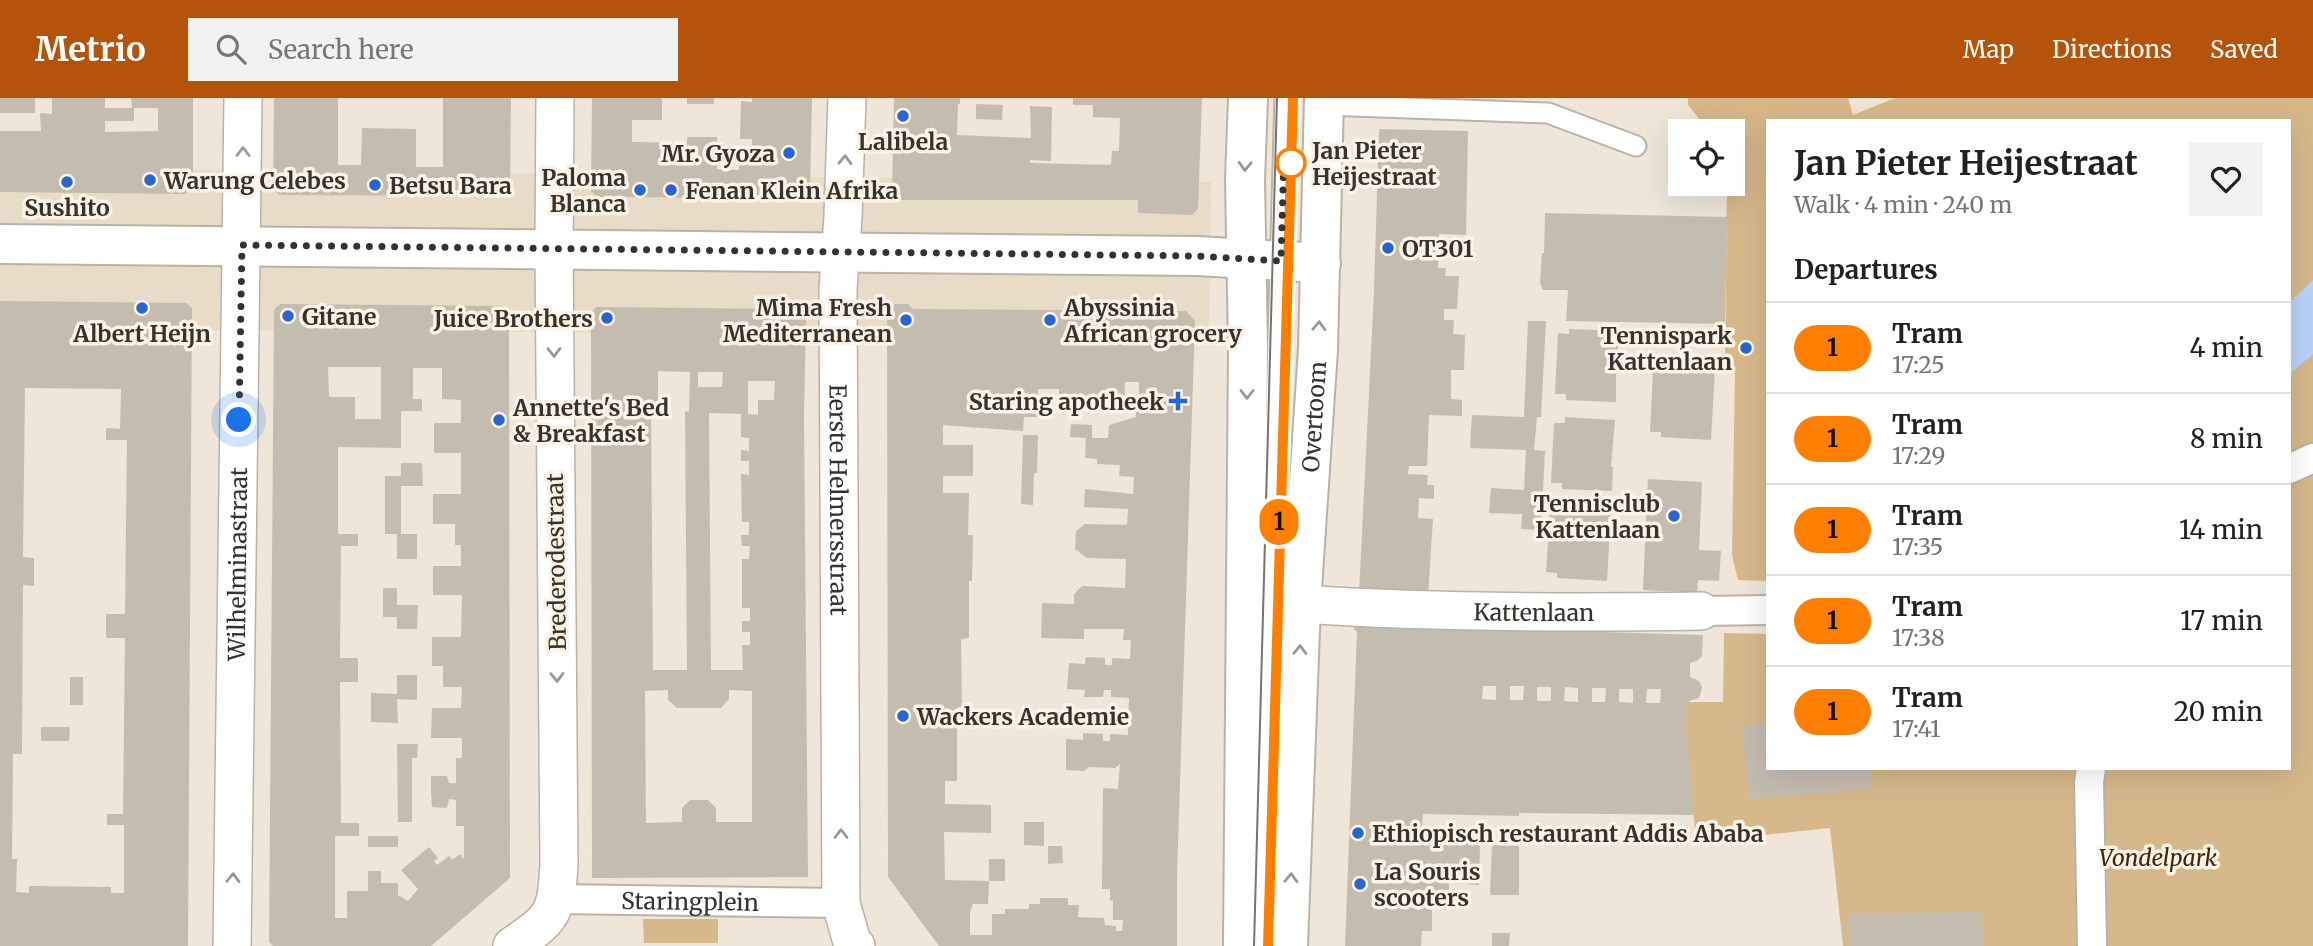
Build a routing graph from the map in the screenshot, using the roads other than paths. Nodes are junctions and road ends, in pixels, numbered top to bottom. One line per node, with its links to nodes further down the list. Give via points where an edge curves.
1 (243, 98): 10 (street, Wilhelminastraat, one-way to 1)
2 (555, 98): 11 (street, Brederodestraat)
3 (847, 98): 12 (street, Eerste Helmersstraat, one-way to 3)
4 (1248, 98): 13 (main road, Overtoom, one-way to 13, via 1245,180)
5 (1285, 98): 13 (lane, Overtoom)
6 (1324, 102): 7 (lane); 14 (main road, Overtoom)
7 (1379, 102): 8 (lane, via 1548,113)
8 (1636, 146)
9 (0, 244): 10 (main road)
10 (242, 245): 11 (main road); 23 (street, Wilhelminastraat, one-way to 10)
11 (554, 249): 12 (main road); 21 (street, Brederodestraat, one-way to 21)
12 (840, 253): 13 (main road); 22 (street, Eerste Helmersstraat, one-way to 12)
13 (1264, 260): 14 (main road); 26 (main road, Overtoom, one-way to 26, via 1248,347); 27 (lane, Overtoom, via 1270,618)
14 (1321, 263): 17 (main road, Overtoom, one-way to 14)
15 (2313, 458): 16 (street)
16 (2291, 468)
17 (1301, 604): 19 (street, Kattenlaan); 28 (main road, Overtoom, one-way to 17)
18 (1766, 610): 19 (street, Kattenlaan)
19 (1701, 611)
20 (2091, 770): 29 (street)
21 (557, 900): 22 (street, Staringplein); 24 (street, via 538,929)
22 (841, 903): 25 (street)
23 (232, 946)
24 (512, 946)
25 (856, 946)
26 (1243, 946)
27 (1264, 946)
28 (1288, 946)
29 (2092, 946)

